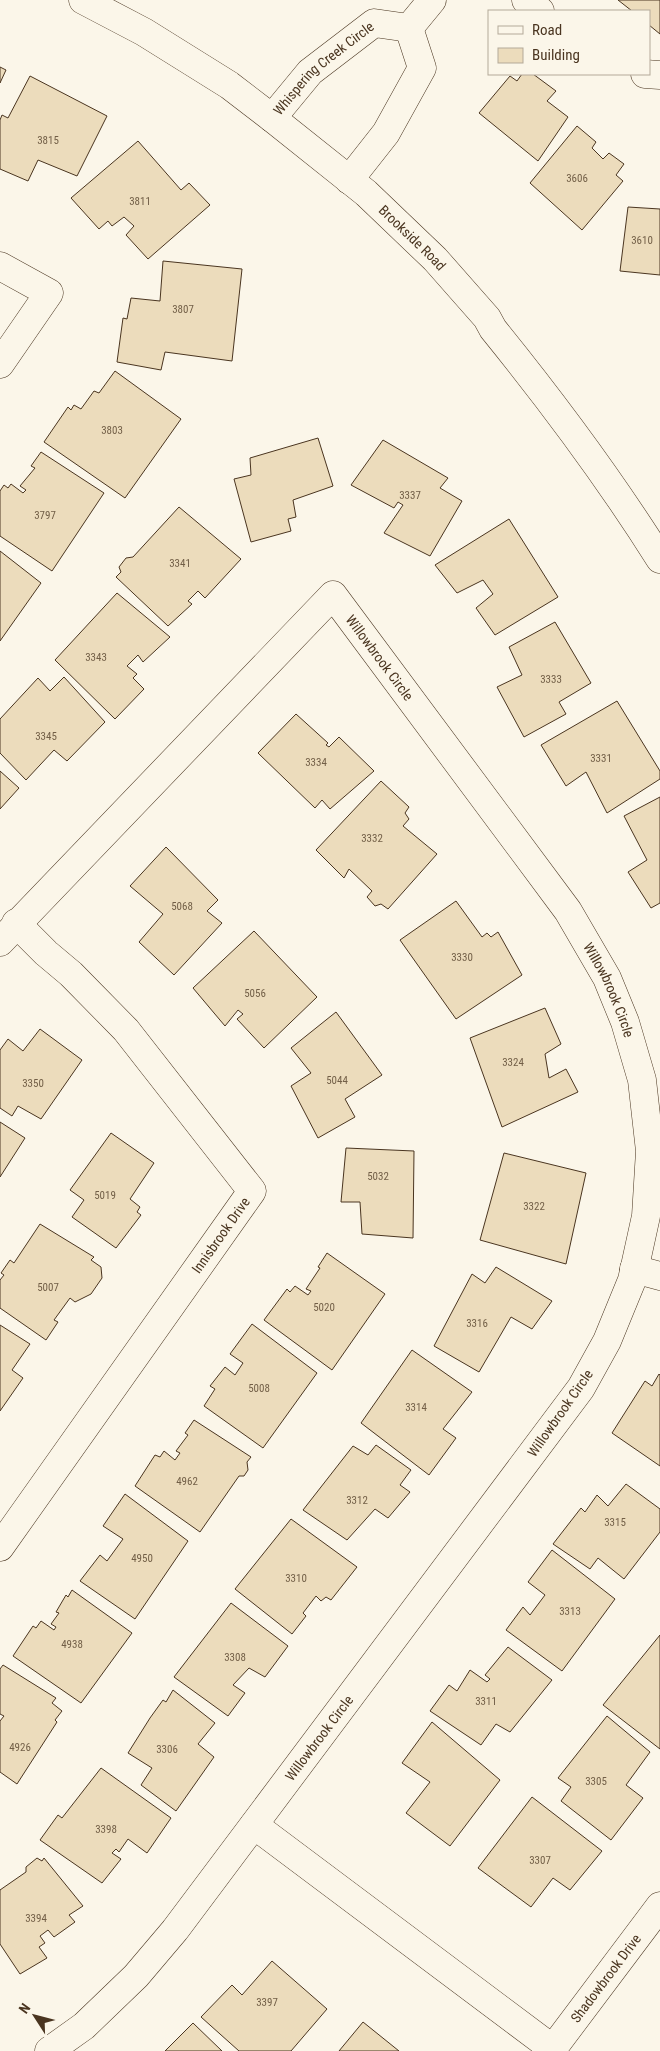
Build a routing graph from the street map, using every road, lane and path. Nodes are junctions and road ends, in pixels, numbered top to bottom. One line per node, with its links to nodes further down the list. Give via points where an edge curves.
1 (83, 0): 6 (street, Brookside Road, via 144,32 228,85)
2 (432, 0): 5 (street)
3 (526, 0): 4 (street)
4 (539, 10)
5 (409, 28): 6 (street, Whispering Creek Circle, via 374,23 310,72); 7 (street, via 422,68 386,133)
6 (272, 118): 7 (street, Brookside Road)
7 (349, 180): 10 (street, Brookside Road, via 435,259 487,318 567,422)
8 (0, 266): 9 (street, via 49,293)
9 (0, 364)
10 (660, 559)
11 (8, 933): 12 (street, Willowbrook Circle, via 334,595 568,911 607,978 625,1022 642,1080 650,1151 646,1216); 14 (street, Innisbrook Drive, via 72,974 126,1030 252,1191)
12 (634, 1269): 13 (street); 15 (street, Willowbrook Circle, via 607,1341 581,1388)
13 (660, 1276)
14 (0, 1547)
15 (254, 1825): 17 (street); 18 (street, Willowbrook Circle, via 136,1976 84,2026)
16 (660, 1906): 17 (street, Shadowbrook Drive)
17 (552, 2050)
18 (49, 2051)

